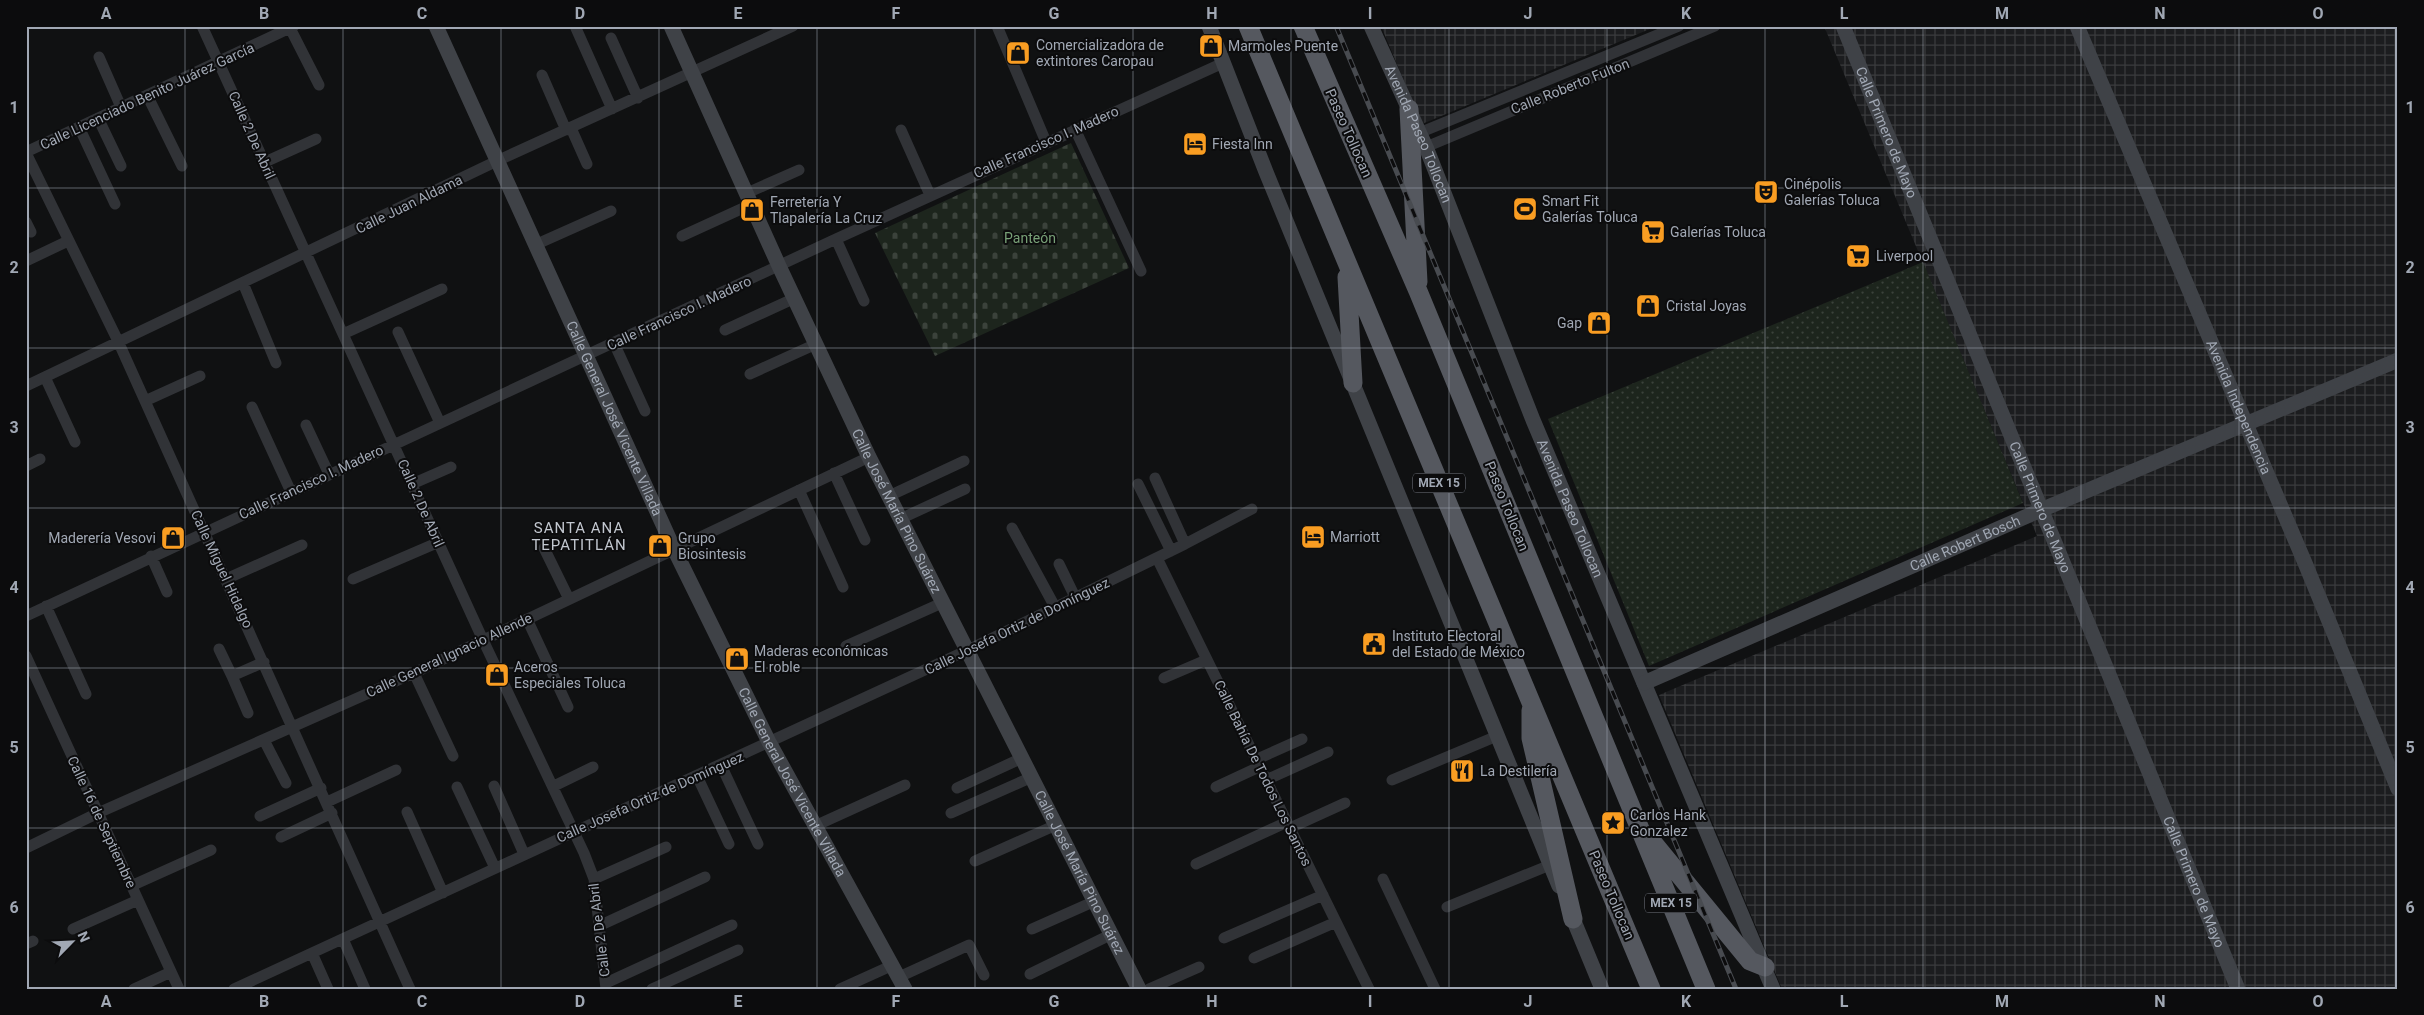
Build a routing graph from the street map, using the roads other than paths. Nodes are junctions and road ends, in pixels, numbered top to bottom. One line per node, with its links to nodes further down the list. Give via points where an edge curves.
1 (202, 26): 18 (street, Calle 2 De Abril)
2 (436, 26): 37 (main road, Calle General José Vicente Villada)
3 (575, 26): 26 (street)
4 (672, 26): 20 (main road, Calle José María Pino Suárez)
5 (793, 26): 20 (street, Calle Juan Aldama)
6 (997, 26): 35 (street)
7 (1210, 26): 19 (main road)
8 (1302, 26): 58 (highway, Paseo Tollocan / MEX 15)
9 (1371, 26): 27 (main road, Avenida Paseo Tollocan)
10 (1679, 26): 34 (street, Calle Roberto Fulton)
11 (1715, 26): 34 (street, Calle Roberto Fulton)
12 (1843, 26): 98 (main road, Calle Primero de Mayo)
13 (2077, 26): 79 (main road, Avenida Independencia)
14 (292, 27): 18 (street, Calle Licenciado Benito Juárez García); 22 (street)
15 (1248, 27): 53 (highway, Paseo Tollocan / MEX 15)
16 (611, 38): 24 (street)
17 (98, 57): 25 (street)
18 (219, 62): 23 (street, Calle Licenciado Benito Juárez García); 38 (street, Calle 2 De Abril)
19 (1224, 63): 31 (street, Calle Francisco I. Madero); 73 (main road)
20 (692, 71): 24 (street, Calle Juan Aldama); 44 (main road, Calle José María Pino Suárez)
21 (542, 76): 30 (street)
22 (319, 85)
23 (147, 95): 25 (street, Calle Licenciado Benito Juárez García); 41 (street)
24 (638, 98): 26 (street, Calle Juan Aldama)
25 (121, 106): 28 (street, Calle Licenciado Benito Juárez García)
26 (612, 109): 30 (street, Calle Juan Aldama)
27 (1409, 109): 34 (main road, Avenida Paseo Tollocan); 58 (highway)
28 (98, 118): 29 (street, Calle Licenciado Benito Juárez García); 40 (street)
29 (79, 127): 36 (street, Calle Licenciado Benito Juárez García); 45 (street)
30 (568, 129): 37 (street, Calle Juan Aldama); 39 (street)
31 (1075, 129): 35 (street, Calle Francisco I. Madero); 55 (street)
32 (901, 130): 43 (street)
33 (316, 139): 38 (street)
34 (1422, 140): 133 (main road, Avenida Paseo Tollocan, via 1533,420)
35 (1046, 142): 43 (street, Calle Francisco I. Madero)
36 (26, 153): 49 (street, Calle Miguel Hidalgo)
37 (499, 160): 50 (main road, Calle General José Vicente Villada); 51 (street, Calle Juan Aldama)
38 (265, 162): 51 (street, Calle 2 De Abril)
39 (587, 164)
40 (120, 166)
41 (182, 166)
42 (799, 170): 44 (street)
43 (930, 196): 48 (street, Calle Francisco I. Madero)
44 (750, 199): 47 (street); 54 (main road, Calle José María Pino Suárez)
45 (115, 204)
46 (611, 211): 50 (street)
47 (682, 236)
48 (836, 238): 54 (street, Calle Francisco I. Madero); 60 (street)
49 (68, 241): 52 (street); 64 (street, Calle Miguel Hidalgo)
50 (536, 244): 67 (main road, Calle General José Vicente Villada)
51 (306, 253): 56 (street, Calle Juan Aldama); 63 (street, Calle 2 De Abril)
52 (26, 260)
53 (1346, 264): 73 (highway); 135 (highway, Paseo Tollocan / MEX 15)
54 (779, 266): 59 (main road, Calle José María Pino Suárez); 65 (street, Calle Francisco I. Madero)
55 (1141, 271)
56 (242, 283): 64 (street, Calle Juan Aldama); 69 (street)
57 (442, 289): 63 (street)
58 (1418, 290): 170 (highway, Paseo Tollocan / MEX 15)
59 (795, 298): 61 (street); 66 (main road, Calle José María Pino Suárez)
60 (864, 301)
61 (725, 330)
62 (398, 332): 78 (street)
63 (343, 334): 82 (street, Calle 2 De Abril)
64 (118, 341): 72 (street, Calle Juan Aldama); 75 (street, Calle Miguel Hidalgo)
65 (614, 343): 67 (street, Calle Francisco I. Madero); 77 (street)
66 (816, 344): 70 (street); 83 (main road, Calle José María Pino Suárez)
67 (587, 356): 78 (street, Calle Francisco I. Madero); 107 (main road, Calle General José Vicente Villada)
68 (2398, 360): 79 (main road, Calle Robert Bosch)
69 (276, 363)
70 (750, 374)
71 (200, 376): 75 (street)
72 (45, 377): 74 (street, Calle Juan Aldama); 81 (street)
73 (1353, 383): 139 (main road)
74 (26, 386)
75 (145, 401): 101 (street, Calle Miguel Hidalgo)
76 (252, 406): 95 (street)
77 (645, 412)
78 (440, 423): 82 (street, Calle Francisco I. Madero)
79 (2245, 424): 98 (main road, Calle Robert Bosch); 162 (main road, Avenida Independencia)
80 (306, 425): 89 (street)
81 (75, 442)
82 (394, 444): 89 (street, Calle Francisco I. Madero); 91 (street, Calle 2 De Abril)
83 (869, 456): 88 (street, Calle General Ignacio Allende); 96 (main road, Calle José María Pino Suárez)
84 (40, 459): 86 (street)
85 (964, 461): 96 (street)
86 (26, 466)
87 (452, 467): 91 (street)
88 (834, 473): 94 (street, Calle General Ignacio Allende); 102 (street)
89 (329, 474): 95 (street, Calle Francisco I. Madero)
90 (1155, 478): 104 (street)
91 (412, 484): 103 (street, Calle 2 De Abril)
92 (1138, 484): 108 (street)
93 (965, 489): 99 (street)
94 (799, 490): 107 (street, Calle General Ignacio Allende); 114 (street)
95 (291, 492): 101 (street, Calle Francisco I. Madero)
96 (889, 496): 99 (main road, Calle José María Pino Suárez)
97 (1252, 509): 104 (street, Calle Josefa Ortiz de Domínguez)
98 (2041, 510): 133 (main road, Calle Robert Bosch); 232 (main road, Calle Primero de Mayo)
99 (900, 519): 118 (main road, Calle José María Pino Suárez)
100 (1012, 528): 120 (street)
101 (204, 532): 109 (street, Calle Francisco I. Madero); 112 (street, Calle Miguel Hidalgo)
102 (864, 540)
103 (439, 542): 113 (street); 123 (street, Calle 2 De Abril)
104 (1185, 544): 108 (street, Calle Josefa Ortiz de Domínguez)
105 (302, 545): 112 (street)
106 (544, 548): 117 (street)
107 (674, 549): 117 (street, Calle General Ignacio Allende); 142 (main road, Calle General José Vicente Villada)
108 (1171, 551): 110 (street, Calle Josefa Ortiz de Domínguez)
109 (151, 556): 115 (street); 119 (street, Calle Francisco I. Madero)
110 (1156, 558): 116 (street, Calle Josefa Ortiz de Domínguez); 128 (street, Calle Bahía De Todos Los Santos)
111 (1059, 564): 116 (street)
112 (226, 579): 129 (street, Calle Miguel Hidalgo)
113 (353, 580)
114 (843, 587)
115 (168, 592)
116 (1075, 597): 120 (street, Calle Josefa Ortiz de Domínguez)
117 (568, 599): 122 (street, Calle General Ignacio Allende)
118 (944, 602): 124 (street); 126 (main road, Calle José María Pino Suárez)
119 (46, 606): 121 (street, Calle Francisco I. Madero); 134 (street)
120 (1055, 607): 126 (street, Calle Josefa Ortiz de Domínguez)
121 (26, 616)
122 (527, 619): 123 (street, Calle General Ignacio Allende); 136 (street)
123 (483, 640): 130 (street, Calle General Ignacio Allende); 157 (street, Calle 2 De Abril)
124 (846, 646)
125 (219, 649): 131 (street)
126 (968, 650): 142 (street, Calle Josefa Ortiz de Domínguez); 145 (main road, Calle José María Pino Suárez)
127 (26, 656): 167 (street, Calle 16 de Septiembre)
128 (1206, 660): 132 (street); 146 (street, Calle Bahía De Todos Los Santos)
129 (264, 662): 131 (street); 138 (street, Calle Miguel Hidalgo)
130 (414, 673): 138 (street, Calle General Ignacio Allende); 144 (street)
131 (232, 676): 137 (street)
132 (1164, 678)
133 (1644, 683): 209 (main road, Avenida Paseo Tollocan)
134 (86, 694)
135 (1531, 702): 195 (highway, via 1532,738); 229 (highway, Paseo Tollocan / MEX 15)
136 (568, 707)
137 (248, 713)
138 (293, 726): 141 (street, Calle General Ignacio Allende); 160 (street, Calle Miguel Hidalgo)
139 (1497, 736): 153 (street); 184 (main road)
140 (1302, 739): 146 (street)
141 (264, 740): 154 (street); 167 (street, Calle General Ignacio Allende)
142 (769, 742): 147 (street, Calle Josefa Ortiz de Domínguez); 171 (main road, Calle General José Vicente Villada)
143 (1328, 752): 152 (street)
144 (452, 756)
145 (1022, 758): 151 (main road, Calle José María Pino Suárez); 161 (street)
146 (1257, 764): 152 (street, Calle Bahía De Todos Los Santos); 159 (street)
147 (721, 765): 150 (street, Calle Josefa Ortiz de Domínguez); 177 (street)
148 (593, 767): 157 (street)
149 (396, 770): 163 (street)
150 (697, 776): 174 (street, Calle Josefa Ortiz de Domínguez); 176 (street)
151 (1032, 777): 166 (street); 172 (main road, Calle José María Pino Suárez)
152 (1266, 780): 173 (street, Calle Bahía De Todos Los Santos)
153 (1392, 780)
154 (286, 783)
155 (905, 785): 171 (street)
156 (494, 786): 181 (street)
157 (554, 786): 174 (street, Calle 2 De Abril)
158 (457, 787): 185 (street)
159 (1216, 787)
160 (321, 788): 163 (street, Calle Miguel Hidalgo); 169 (street)
161 (957, 788)
162 (2398, 789)
163 (327, 802): 168 (street, Calle Miguel Hidalgo)
164 (1344, 803): 173 (street)
165 (407, 812): 190 (street)
166 (951, 812)
167 (98, 813): 179 (street, Calle General Ignacio Allende); 189 (street, Calle 16 de Septiembre)
168 (332, 813): 175 (street); 196 (street, Calle Miguel Hidalgo)
169 (260, 816)
170 (1635, 817): 209 (highway, via 1750,961); 230 (highway, Paseo Tollocan / MEX 15)
171 (816, 825): 213 (main road, Calle General José Vicente Villada)
172 (1056, 825): 182 (street); 193 (main road, Calle José María Pino Suárez)
173 (1288, 825): 183 (street); 191 (street, Calle Bahía De Todos Los Santos)
174 (574, 831): 181 (street, Calle Josefa Ortiz de Domínguez); 187 (street, Calle 2 De Abril)
175 (281, 837)
176 (729, 844)
177 (758, 844)
178 (666, 847): 187 (street)
179 (26, 848)
180 (211, 850): 189 (street)
181 (524, 854): 185 (street, Calle Josefa Ortiz de Domínguez)
182 (974, 861)
183 (1196, 864)
184 (1550, 865): 194 (street); 195 (main road)
185 (495, 868): 190 (street, Calle Josefa Ortiz de Domínguez)
186 (705, 877): 198 (street)
187 (594, 879): 198 (street, Calle 2 De Abril)
188 (1383, 879): 216 (street)
189 (131, 886): 192 (street, Calle 16 de Septiembre)
190 (443, 892): 196 (street, Calle Josefa Ortiz de Domínguez)
191 (1324, 895): 197 (street, Calle Bahía De Todos Los Santos); 203 (street)
192 (138, 900): 200 (street); 210 (street, Calle 16 de Septiembre)
193 (1095, 901): 201 (street); 202 (main road, Calle José María Pino Suárez)
194 (1447, 907)
195 (1573, 919): 228 (main road)
196 (380, 921): 204 (street, Calle Josefa Ortiz de Domínguez); 222 (street, Calle Miguel Hidalgo)
197 (1336, 922): 207 (street); 227 (street, Calle Bahía De Todos Los Santos)
198 (600, 925): 215 (street, Calle 2 De Abril)
199 (732, 925): 215 (street)
200 (73, 929)
201 (1032, 929)
202 (1112, 934): 211 (street); 225 (main road, Calle José María Pino Suárez)
203 (1224, 938)
204 (343, 939): 206 (street, Calle Josefa Ortiz de Domínguez); 221 (street)
205 (738, 950): 223 (street)
206 (312, 953): 214 (street, Calle Josefa Ortiz de Domínguez); 220 (street)
207 (1254, 958)
208 (1199, 967): 226 (street)
209 (1764, 968): 231 (main road, Avenida Paseo Tollocan)
210 (171, 972): 217 (street); 218 (street, Calle 16 de Septiembre)
211 (1030, 974)
212 (984, 975): 213 (street, via 968,946)
213 (899, 977): 224 (street)
214 (257, 984): 219 (street, Calle Josefa Ortiz de Domínguez)
215 (606, 986)
216 (1432, 988)
217 (134, 989)
218 (179, 989)
219 (234, 989)
220 (328, 989)
221 (365, 989)
222 (410, 989)
223 (652, 989)
224 (840, 989)
225 (1139, 989)
226 (1149, 989)
227 (1369, 989)
228 (1602, 989)
229 (1651, 989)
230 (1706, 989)
231 (1773, 989)
232 (2238, 989)

